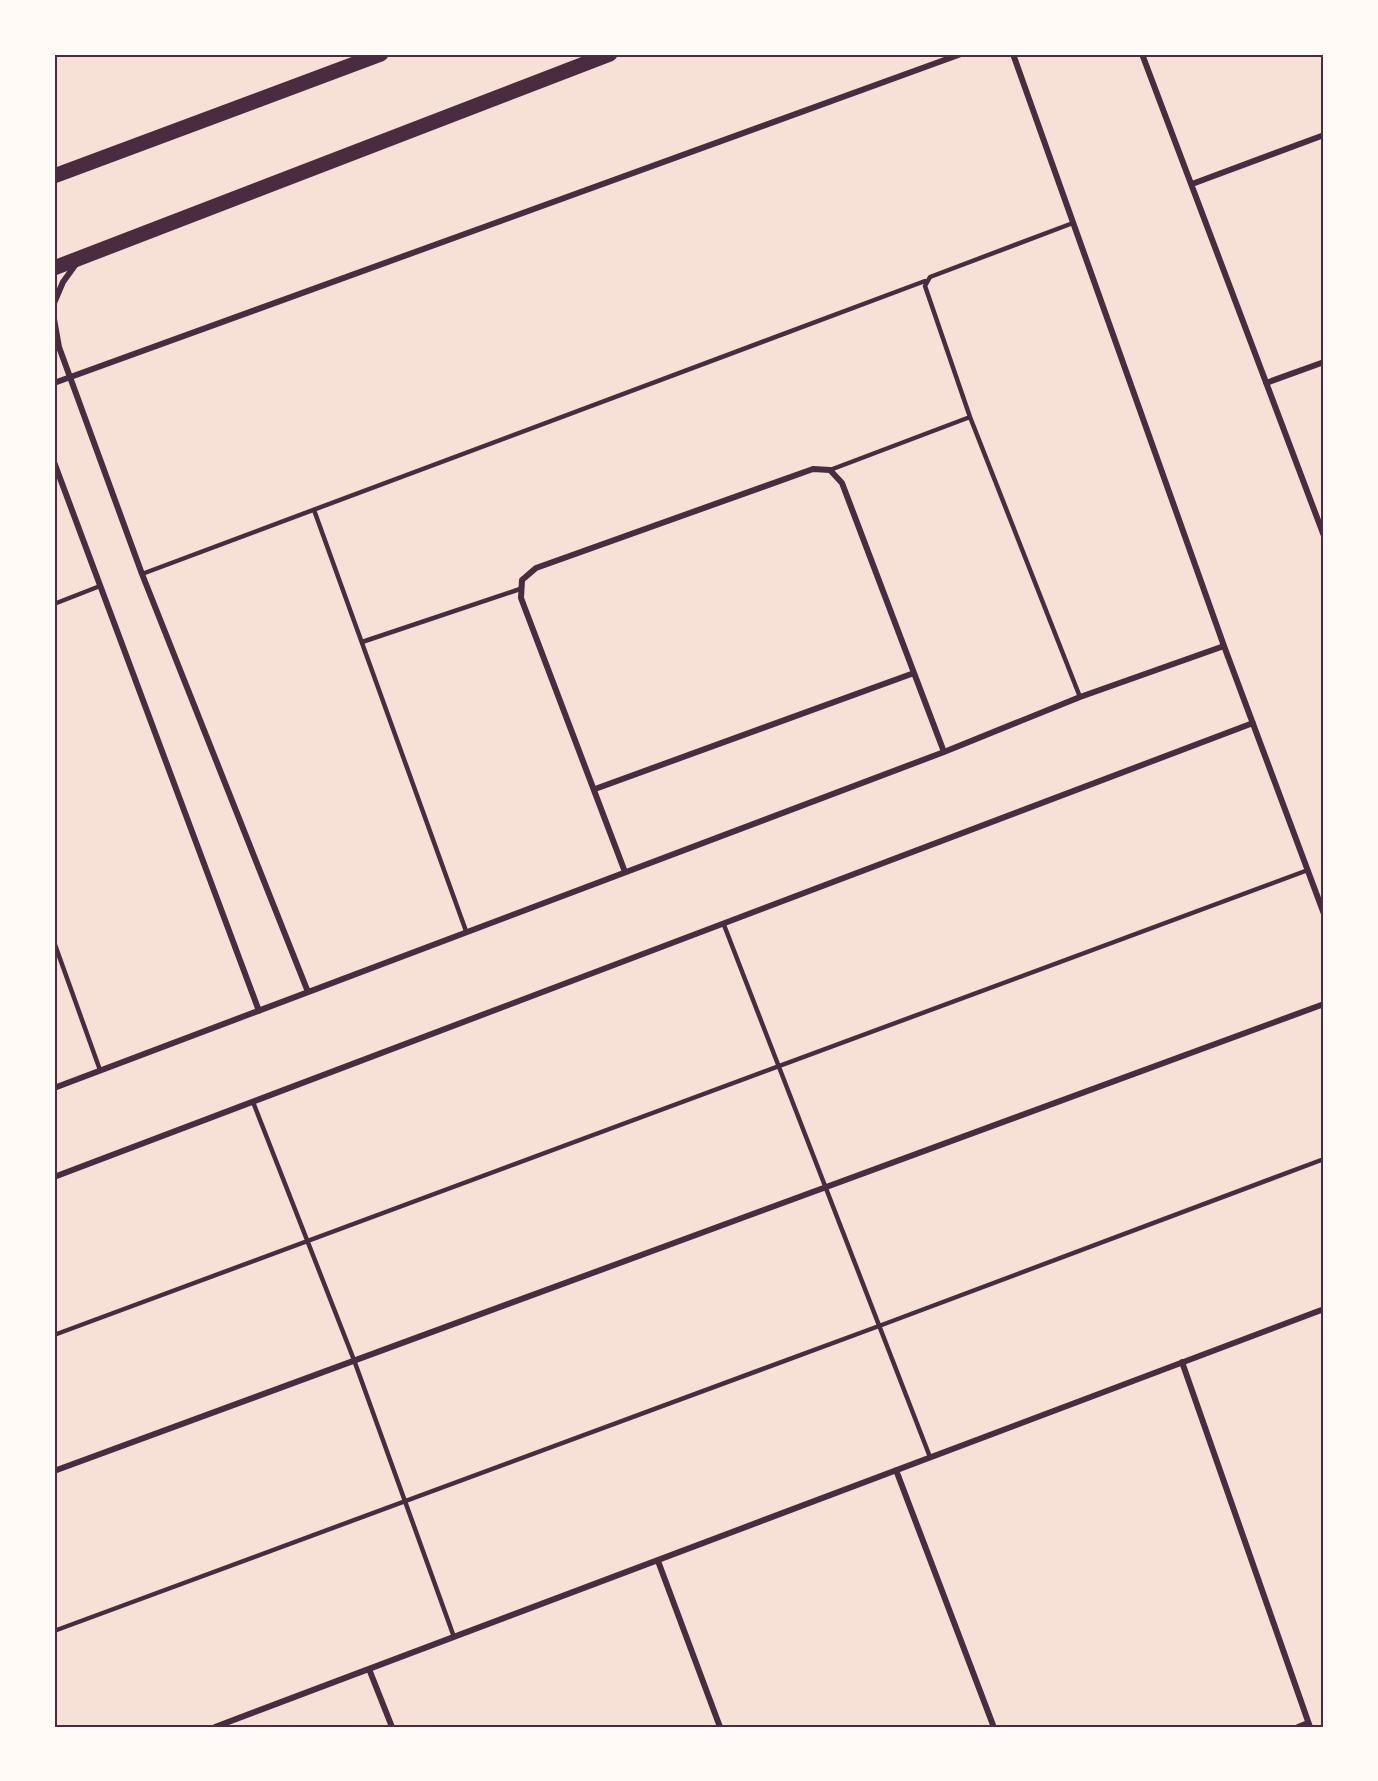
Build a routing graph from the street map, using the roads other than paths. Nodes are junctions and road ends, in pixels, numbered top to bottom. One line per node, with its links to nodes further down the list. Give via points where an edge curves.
1 (381, 54): 7 (main road)
2 (610, 54): 10 (main road)
3 (961, 54): 16 (street)
4 (1013, 54): 9 (street)
5 (1142, 54): 8 (street)
6 (1324, 135): 8 (street)
7 (54, 176)
8 (1192, 184): 18 (street)
9 (1073, 224): 12 (lane); 29 (street)
10 (80, 259): 11 (main road); 13 (street)
11 (54, 268)
12 (926, 281): 19 (lane); 22 (lane)
13 (54, 303)
14 (54, 319): 16 (street, via 59,347)
15 (1324, 362): 18 (street)
16 (71, 376): 17 (street); 24 (street)
17 (54, 383)
18 (1266, 383): 23 (street)
19 (970, 417): 21 (lane); 31 (lane)
20 (54, 462): 25 (street)
21 (830, 470): 26 (street, via 813,469 536,568 528,572); 30 (street, via 842,483)
22 (314, 510): 24 (lane); 28 (lane)
23 (1324, 536)
24 (142, 574): 41 (street)
25 (100, 586): 27 (lane); 43 (street)
26 (520, 589): 28 (lane); 34 (street)
27 (54, 604)
28 (362, 642): 39 (lane)
29 (1224, 646): 31 (street); 32 (street)
30 (914, 673): 33 (street); 34 (street)
31 (1080, 697): 33 (street)
32 (1253, 723): 35 (street); 38 (street)
33 (944, 752): 36 (street)
34 (595, 789): 36 (street)
35 (1308, 870): 37 (street); 44 (lane)
36 (625, 872): 39 (street)
37 (1324, 914)
38 (724, 925): 44 (lane); 47 (street)
39 (466, 931): 41 (street)
40 (54, 942): 45 (lane)
41 (308, 992): 43 (street)
42 (1324, 1004): 50 (street)
43 (259, 1011): 45 (street)
44 (779, 1066): 50 (lane); 51 (lane)
45 (100, 1070): 46 (street)
46 (54, 1088)
47 (253, 1102): 49 (street); 51 (lane)
48 (1324, 1159): 53 (lane)
49 (54, 1177)
50 (824, 1187): 53 (lane); 55 (street)
51 (308, 1241): 54 (lane); 55 (lane)
52 (1324, 1309): 56 (street)
53 (879, 1326): 57 (lane); 60 (lane)
54 (54, 1335)
55 (354, 1360): 59 (street); 60 (lane)
56 (1182, 1362): 57 (street); 66 (street)
57 (930, 1457): 58 (street)
58 (896, 1470): 61 (street); 65 (street)
59 (54, 1471)
60 (406, 1502): 62 (lane); 63 (lane)
61 (658, 1561): 63 (street); 69 (street)
62 (54, 1631)
63 (454, 1637): 64 (street)
64 (369, 1669): 67 (street); 68 (street)
65 (993, 1725)
66 (1309, 1725): 70 (street)
67 (215, 1727)
68 (392, 1727)
69 (720, 1727)
70 (1298, 1727)

